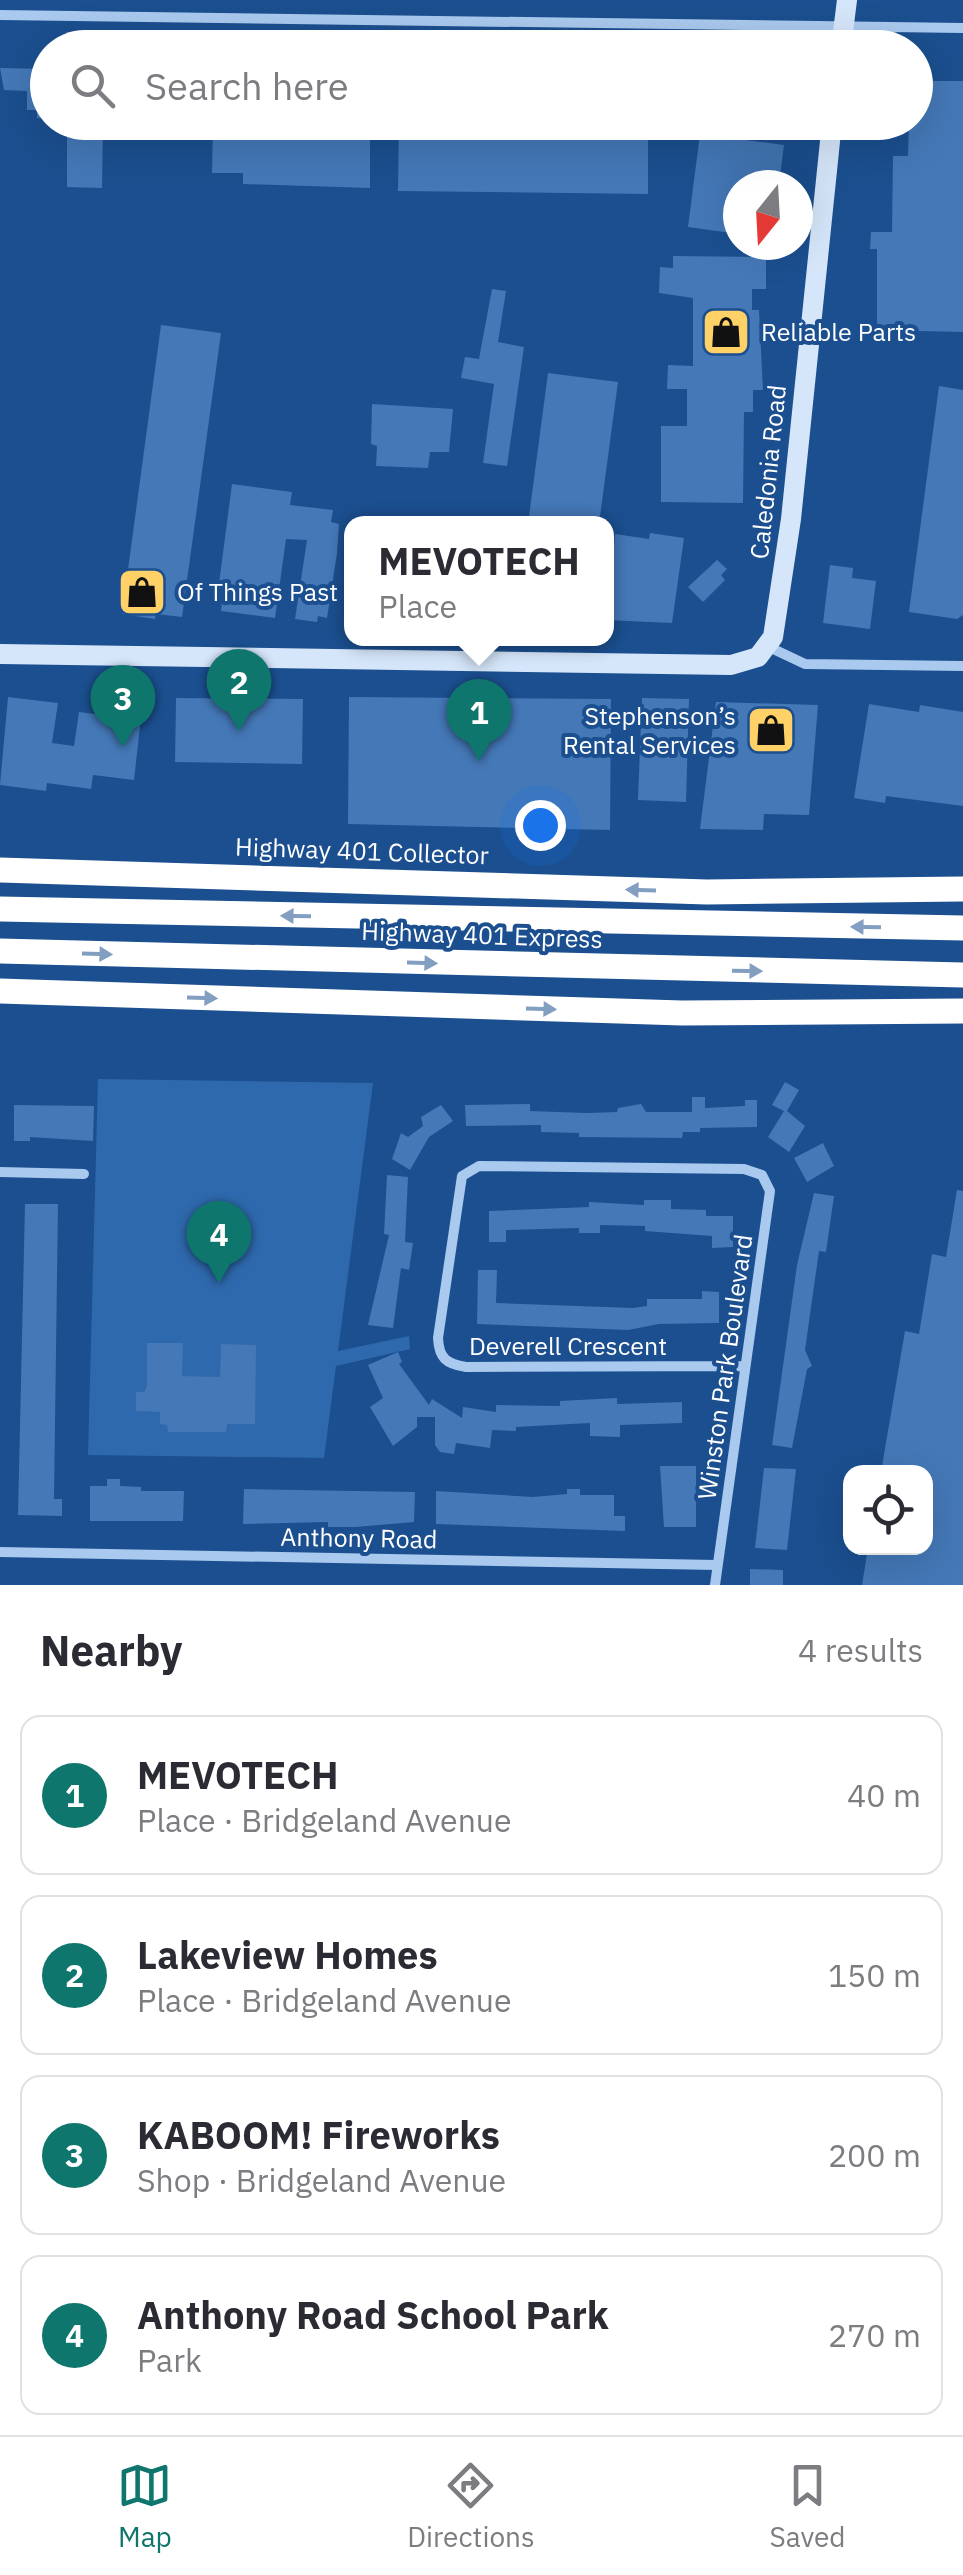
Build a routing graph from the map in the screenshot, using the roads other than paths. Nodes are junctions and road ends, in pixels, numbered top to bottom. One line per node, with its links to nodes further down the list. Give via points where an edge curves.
1 (847, 0): 5 (street)
2 (0, 15): 4 (street)
3 (963, 28): 6 (street)
4 (549, 30)
5 (843, 30)
6 (933, 30)
7 (830, 140): 8 (street, Caledonia Road, via 791,518)
8 (769, 647): 9 (street, via 732,665); 10 (street, via 806,664)
9 (0, 654)
10 (963, 666)
11 (0, 870): 12 (highway, Highway 401 Collector, one-way to 11, via 707,892)
12 (963, 889)
13 (0, 909): 14 (highway, Highway 401 Express, one-way to 13)
14 (963, 928)
15 (0, 952): 16 (highway, Highway 401 Express, one-way to 16)
16 (963, 975)
17 (0, 992): 18 (highway, one-way to 18, via 682,1013)
18 (963, 1011)
19 (744, 1169): 22 (street, Winston Park Boulevard, via 762,1175 770,1191); 22 (street, Deverell Crescent, via 480,1166 462,1176 456,1196 438,1338 446,1361 466,1367)
20 (0, 1172): 21 (street)
21 (84, 1174)
22 (745, 1366): 24 (street, Winston Park Boulevard)
23 (0, 1552): 24 (street, Anthony Road)
24 (717, 1566): 25 (street, Winston Park Boulevard)
25 (715, 1585)

